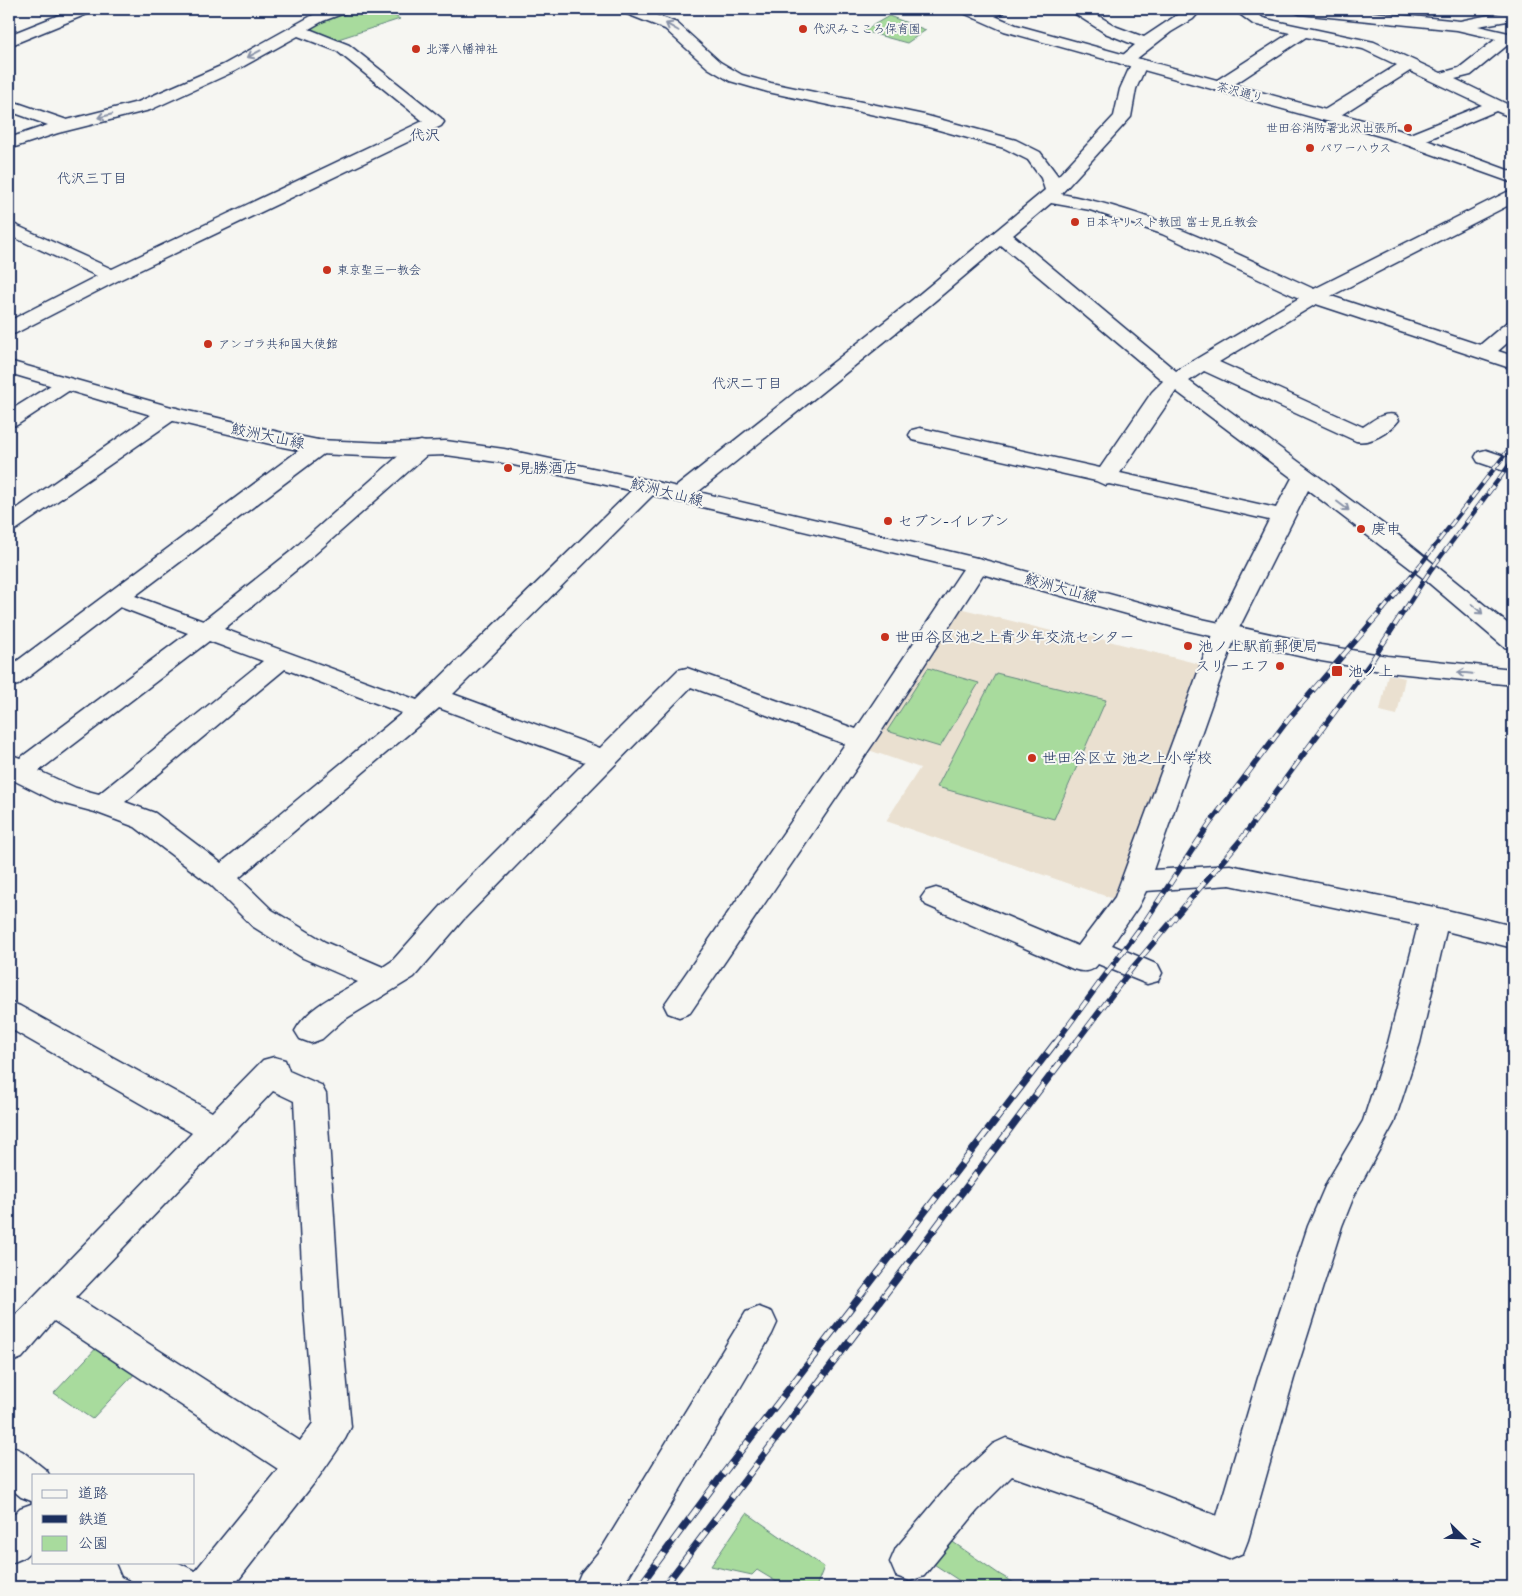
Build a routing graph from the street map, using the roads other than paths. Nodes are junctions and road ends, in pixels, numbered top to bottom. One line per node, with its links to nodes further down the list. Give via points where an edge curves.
1 (88, 9): 17 (street)
2 (342, 9): 12 (street)
3 (627, 9): 31 (street, one-way to 3, via 1047,171 1034,156 1010,144 924,120 746,82 723,72 671,26)
4 (1000, 9): 10 (street)
5 (1194, 9): 18 (street)
6 (1241, 9): 15 (street, via 1258,21)
7 (1300, 9): 13 (street)
8 (1084, 10): 18 (street, via 1111,30)
9 (303, 12): 12 (street)
10 (973, 12): 19 (street, 茶沢通り, via 1010,28)
11 (1513, 15): 13 (street)
12 (318, 18): 14 (street)
13 (1458, 25): 16 (street)
14 (297, 30): 27 (street, one-way to 27, via 229,68 144,106); 35 (street, via 343,48 435,122)
15 (1304, 31): 20 (street, via 1368,45); 22 (street)
16 (1510, 38): 21 (street, via 1465,72)
17 (9, 40)
18 (1145, 43): 19 (street)
19 (1132, 62): 22 (street, 茶沢通り); 31 (street, via 1122,117)
20 (1409, 64): 21 (street); 26 (street)
21 (1440, 78): 24 (street)
22 (1220, 86): 26 (street, 茶沢通り)
23 (9, 105): 27 (street)
24 (1497, 105): 25 (street); 28 (street)
25 (1513, 113)
26 (1327, 116): 28 (street, 茶沢通り)
27 (67, 126): 29 (street)
28 (1412, 140): 30 (street, 茶沢通り)
29 (9, 144)
30 (1513, 178)
31 (1051, 194): 34 (street); 36 (street, via 1169,230)
32 (1513, 196): 36 (street)
33 (9, 228): 35 (street)
34 (1002, 236): 43 (street); 56 (street)
35 (112, 276): 38 (street)
36 (1314, 296): 39 (street); 41 (street)
37 (1513, 327): 39 (street)
38 (9, 329)
39 (1484, 353): 40 (street)
40 (1513, 363)
41 (1203, 364): 43 (street); 47 (street, via 1364,436)
42 (9, 367): 44 (street, 鮫洲大山線)
43 (1175, 380): 53 (street); 54 (street)
44 (66, 384): 45 (street, 鮫洲大山線); 46 (street)
45 (169, 413): 49 (street, 鮫洲大山線); 58 (street)
46 (9, 420)
47 (1388, 420)
48 (920, 435): 54 (street)
49 (318, 446): 50 (street, 鮫洲大山線, via 387,450); 60 (street)
50 (421, 448): 55 (street, 鮫洲大山線, via 501,455); 61 (street, via 298,558)
51 (1486, 457): 52 (street)
52 (1513, 467)
53 (1304, 477): 57 (street); 63 (street, one-way to 63, via 1440,578)
54 (1105, 478): 57 (street)
55 (648, 487): 56 (street, 鮫洲大山線); 67 (street)
56 (680, 495): 59 (street, 鮫洲大山線)
57 (1283, 516): 62 (street)
58 (9, 524)
59 (976, 565): 62 (street, 鮫洲大山線); 68 (street, via 913,666)
60 (118, 598): 61 (street); 66 (street)
61 (206, 630): 64 (street); 70 (street)
62 (1225, 632): 65 (street, 鮫洲大山線, one-way to 62, via 1387,664); 73 (street)
63 (1513, 641)
64 (281, 659): 67 (street); 71 (street)
65 (1513, 677)
66 (9, 679)
67 (428, 704): 69 (street); 72 (street)
68 (860, 740): 69 (street, via 687,676); 80 (street)
69 (603, 759): 79 (street, via 453,912 402,969)
70 (14, 768): 71 (street, via 67,795)
71 (104, 805): 72 (street, via 145,820)
72 (221, 878): 79 (street, via 262,918 314,950)
73 (1136, 881): 75 (street, via 1230,875); 77 (street, via 1128,900)
74 (936, 898): 77 (street, via 1084,961)
75 (1434, 918): 76 (street); 92 (street, via 1404,1043 1378,1123 1339,1192 1325,1226 1229,1540 1006,1456 963,1498)
76 (1513, 937)
77 (1093, 948): 78 (street)
78 (1147, 974)
79 (384, 980): 82 (street, via 331,1013)
80 (679, 1005)
81 (9, 1014): 83 (street)
82 (310, 1031)
83 (215, 1130): 84 (street); 88 (street, via 271,1072 310,1094 332,1427)
84 (51, 1300): 86 (street); 88 (street)
85 (758, 1323): 96 (street, via 616,1561)
86 (9, 1347)
87 (9, 1463): 89 (street)
88 (305, 1465): 95 (street)
89 (32, 1482)
90 (32, 1523): 91 (street)
91 (9, 1545)
92 (910, 1562)
93 (140, 1564): 94 (street)
94 (184, 1587)
95 (208, 1587)
96 (595, 1587)

